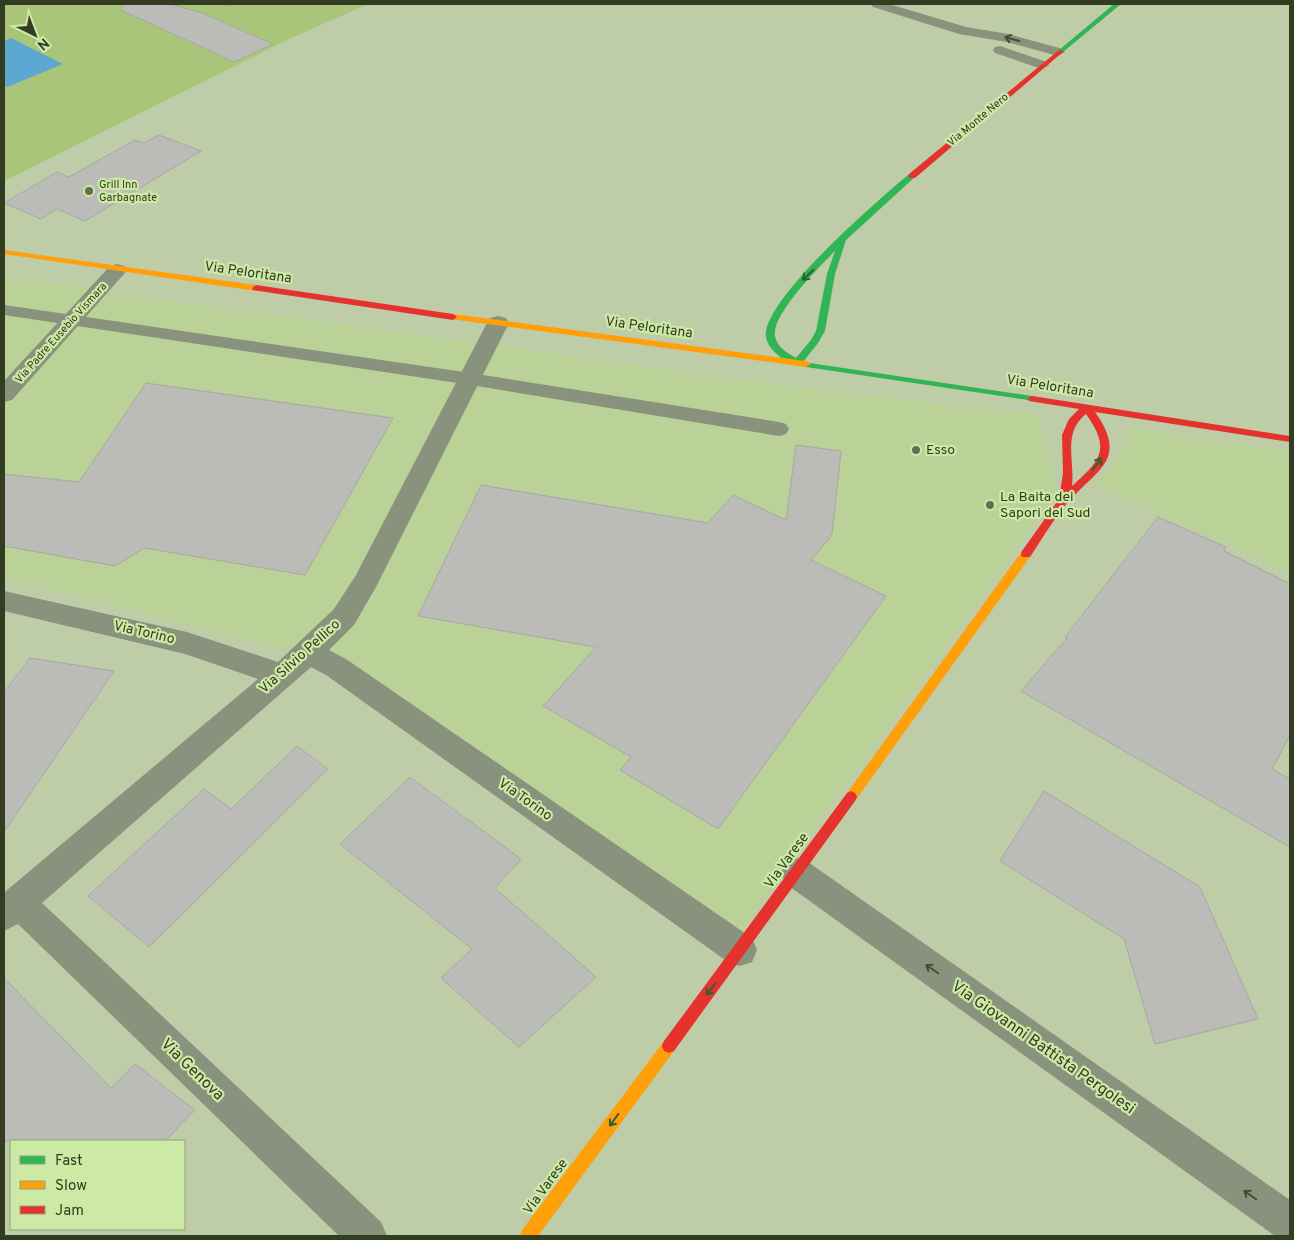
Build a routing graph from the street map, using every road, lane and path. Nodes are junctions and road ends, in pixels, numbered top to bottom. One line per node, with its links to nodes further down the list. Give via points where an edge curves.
1 (877, 4): 3 (lane)
2 (1118, 4): 4 (street, Via Monte Nero)
3 (964, 31): 4 (lane, one-way to 3, via 1008,38); 5 (lane, via 975,40)
4 (1058, 52): 5 (street, Via Monte Nero)
5 (1042, 65): 6 (street, Via Monte Nero, via 888,196)
6 (843, 241): 12 (street, Via Monte Nero, via 831,274 825,325 813,348); 12 (street, Via Monte Nero, one-way to 12, via 800,283 777,312 772,324 772,342)
7 (4, 252): 8 (street, Via Peloritana)
8 (117, 270): 10 (street, Via Padre Eusebio Vismara); 11 (street, Via Peloritana)
9 (4, 310): 10 (lane)
10 (72, 320): 13 (lane); 14 (street, Via Padre Eusebio Vismara)
11 (498, 323): 12 (street, Via Peloritana); 13 (street, Via Silvio Pellico)
12 (797, 363): 15 (street, Via Peloritana)
13 (471, 379): 16 (lane); 20 (street, Via Silvio Pellico, via 367,580 344,617)
14 (4, 395)
15 (1087, 408): 17 (street, Via Peloritana); 18 (street, via 1074,416 1067,426 1068,470); 18 (street, Via Varese, one-way to 15, via 1082,483 1105,451 1103,436)
16 (779, 429)
17 (1286, 440)
18 (1064, 500): 22 (street, Via Varese)
19 (4, 602): 21 (street, Via Torino, via 187,643)
20 (309, 652): 21 (street, Via Silvio Pellico); 24 (street, Via Torino, via 336,667)
21 (281, 675): 23 (street, Via Silvio Pellico)
22 (797, 873): 24 (street, Via Varese); 25 (street, Via Giovanni Battista Pergolesi, one-way to 22)
23 (11, 908): 26 (street, Via Genova)
24 (740, 950): 27 (street, Via Varese, one-way to 27)
25 (1290, 1223)
26 (367, 1236)
27 (528, 1236)

